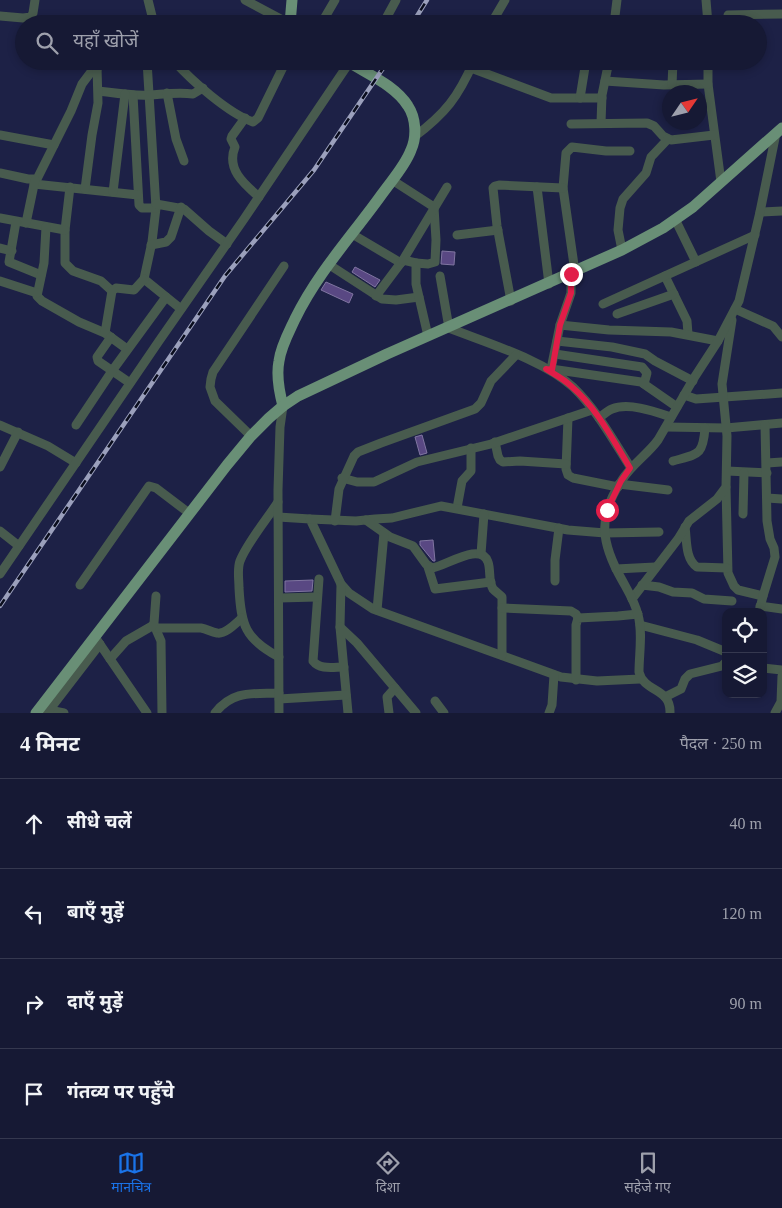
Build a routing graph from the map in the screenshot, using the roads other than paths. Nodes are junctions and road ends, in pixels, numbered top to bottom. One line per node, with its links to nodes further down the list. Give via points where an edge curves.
1 (35, 0): 11 (street)
2 (148, 0): 12 (street)
3 (245, 0): 13 (street)
4 (292, 0): 14 (main road)
5 (334, 0): 15 (street)
6 (396, 0): 16 (street)
7 (505, 0): 17 (street)
8 (617, 0): 18 (street)
9 (706, 0): 19 (street)
10 (782, 14): 20 (street)
11 (32, 15)
12 (152, 15)
13 (273, 15)
14 (291, 15)
15 (326, 15)
16 (388, 15)
17 (496, 15)
18 (615, 15)
19 (707, 15)
20 (728, 15)
21 (0, 16): 22 (street)
22 (15, 17)
23 (94, 70): 54 (street, via 82,84)
24 (97, 70): 40 (street)
25 (148, 70): 43 (street)
26 (184, 70): 39 (street)
27 (282, 70): 46 (street, via 258,118 253,122)
28 (343, 70): 68 (street)
29 (368, 70): 52 (main road, via 409,107)
30 (469, 70): 52 (street, via 446,109)
31 (484, 70): 44 (street, via 551,98)
32 (585, 70): 44 (street)
33 (607, 70): 36 (street)
34 (673, 70): 38 (street)
35 (708, 70): 37 (street)
36 (605, 81): 38 (street); 45 (street)
37 (708, 84): 38 (street); 51 (street)
38 (672, 85)
39 (203, 88): 41 (street, via 193,94); 46 (street)
40 (99, 91): 42 (street); 65 (street)
41 (166, 93): 43 (street); 56 (street)
42 (129, 95): 43 (street); 66 (street); 67 (street)
43 (149, 95): 69 (street)
44 (580, 98): 45 (street)
45 (602, 98): 48 (street)
46 (244, 118): 68 (street, via 232,136 235,147 232,159 238,178)
47 (571, 124): 48 (street)
48 (601, 124): 53 (street, via 651,124)
49 (779, 131): 60 (main road); 73 (street)
50 (0, 135): 54 (street)
51 (714, 135): 53 (street); 60 (street)
52 (414, 137): 58 (main road, via 407,158)
53 (668, 139): 87 (street, via 622,199 618,230)
54 (54, 145): 59 (street)
55 (630, 151): 64 (street, via 570,148 565,156)
56 (184, 161)
57 (0, 173): 59 (street)
58 (392, 180): 71 (street); 81 (main road)
59 (34, 182): 63 (street); 77 (street)
60 (721, 182): 75 (main road)
61 (447, 187): 71 (street)
62 (537, 187): 64 (street); 80 (street, via 495,186); 100 (street)
63 (70, 188): 65 (street); 79 (street)
64 (563, 188): 94 (street)
65 (85, 189): 66 (street)
66 (112, 192): 67 (street)
67 (138, 195): 69 (street, via 142,208)
68 (259, 197): 84 (street)
69 (156, 206): 70 (street); 85 (street)
70 (181, 207): 84 (street); 85 (street, via 169,240)
71 (434, 207): 89 (street); 92 (street, via 436,258 432,264)
72 (782, 211): 73 (street)
73 (760, 212): 83 (street)
74 (0, 218): 76 (street)
75 (676, 220): 87 (main road); 90 (street)
76 (16, 222): 77 (street); 88 (street)
77 (26, 223): 78 (street)
78 (46, 227): 79 (street); 95 (street)
79 (65, 230): 101 (street, via 64,259 68,266 76,273 101,281)
80 (498, 230): 82 (street); 107 (street)
81 (352, 234): 89 (street); 91 (main road)
82 (457, 235)
83 (755, 235): 90 (street); 110 (street, via 742,292)
84 (227, 244): 109 (street)
85 (151, 245): 98 (street)
86 (0, 248): 88 (street)
87 (622, 250): 94 (main road)
88 (12, 251): 95 (street, via 11,264)
89 (402, 262): 92 (street); 104 (street)
90 (696, 262): 97 (street)
91 (328, 264): 104 (street); 131 (main road, via 304,302 281,349 278,377)
92 (416, 264): 106 (street)
93 (284, 266): 145 (street, via 210,379 216,401)
94 (573, 273): 100 (main road); 112 (street, via 571,293)
95 (41, 275): 102 (street)
96 (440, 276): 113 (street)
97 (665, 276): 103 (street); 108 (street)
98 (144, 279): 101 (street, via 134,290 116,288); 105 (street)
99 (0, 281): 102 (street)
100 (548, 284): 107 (main road)
101 (112, 291): 115 (street)
102 (37, 293): 115 (street, via 42,301)
103 (674, 294): 111 (street); 114 (street, via 687,321)
104 (376, 296): 106 (street, via 388,300)
105 (166, 297): 109 (street); 120 (street)
106 (419, 297): 116 (street)
107 (511, 300): 113 (main road)
108 (603, 304)
109 (181, 309): 126 (street)
110 (734, 311): 117 (street, via 773,326); 119 (street); 130 (street, via 724,367)
111 (617, 314)
112 (560, 325): 114 (street); 118 (street)
113 (449, 328): 116 (main road); 122 (street)
114 (688, 334): 119 (street)
115 (108, 335): 120 (street); 124 (street, via 97,357 100,364)
116 (428, 336): 131 (main road, via 306,392)
117 (782, 337)
118 (557, 341): 121 (street); 125 (street, via 645,354)
119 (718, 342): 125 (street)
120 (127, 349): 124 (street)
121 (555, 354): 123 (street); 127 (street, via 642,367 647,373)
122 (516, 355): 123 (street); 157 (street, via 491,381 478,406 358,452 350,460)
123 (549, 369): 127 (street); 133 (street, via 572,387)
124 (112, 371): 126 (street); 140 (street)
125 (693, 381): 129 (street)
126 (130, 383): 150 (street)
127 (644, 384): 132 (street)
128 (782, 393): 130 (street)
129 (684, 396): 130 (street, via 696,399); 132 (street)
130 (723, 397): 143 (street)
131 (283, 406): 145 (main road); 163 (street)
132 (677, 407): 134 (street)
133 (592, 410): 135 (street); 136 (street)
134 (672, 417): 136 (street, via 642,408 625,407 614,408); 141 (street)
135 (568, 418): 146 (street); 151 (street)
136 (599, 418): 153 (street)
137 (782, 423): 139 (street)
138 (0, 425): 144 (street)
139 (765, 425): 143 (street); 154 (street)
140 (76, 426)
141 (666, 427): 142 (street); 153 (street, via 652,448)
142 (705, 428): 143 (street); 148 (street, via 699,452)
143 (726, 428): 155 (street)
144 (18, 432): 150 (street); 152 (street)
145 (251, 436): 165 (main road)
146 (495, 442): 147 (street); 151 (street, via 503,462)
147 (471, 448): 157 (street, via 417,462 374,482); 164 (street, via 471,470 462,480)
148 (673, 461)
149 (782, 462): 154 (street)
150 (76, 463): 178 (street)
151 (566, 464): 158 (street, via 570,477)
152 (0, 467)
153 (630, 468): 158 (street)
154 (767, 468): 156 (street); 161 (street)
155 (727, 471): 156 (street); 159 (street)
156 (744, 473): 167 (street)
157 (342, 478): 171 (street)
158 (619, 485): 160 (street); 177 (street, via 607,510)
159 (726, 487): 172 (street); 182 (street)
160 (668, 490)
161 (767, 498): 162 (street); 184 (street, via 768,531 775,552)
162 (782, 499)
163 (278, 502): 168 (street); 205 (street, via 240,563)
164 (457, 508): 166 (street); 170 (street, via 441,506 392,518)
165 (189, 513): 191 (street, via 149,486); 210 (main road)
166 (484, 514): 173 (street); 179 (street)
167 (743, 514)
168 (278, 517): 169 (street); 196 (street)
169 (310, 519): 171 (street); 190 (street)
170 (366, 520): 171 (street); 176 (street)
171 (335, 521)
172 (685, 526): 181 (street); 182 (street, via 691,563 697,567)
173 (559, 528): 177 (street); 188 (street)
174 (0, 531): 178 (street)
175 (659, 532): 177 (street)
176 (384, 533): 180 (street, via 413,546); 203 (street)
177 (605, 533): 183 (street)
178 (19, 546): 185 (street)
179 (481, 554): 180 (street, via 466,555); 189 (street, via 488,563)
180 (428, 567): 189 (street, via 435,589)
181 (655, 567): 183 (street); 192 (street)
182 (727, 568): 194 (street, via 738,590)
183 (616, 569): 197 (street)
184 (771, 573): 186 (street); 194 (street)
185 (0, 574)
186 (782, 575)
187 (319, 580): 195 (street)
188 (555, 581)
189 (491, 582): 199 (street, via 502,597)
190 (341, 584): 203 (street, via 348,593); 209 (street)
191 (80, 585)
192 (642, 585): 197 (street); 198 (street)
193 (156, 596): 208 (street)
194 (763, 596): 200 (street)
195 (317, 597): 196 (street); 216 (street, via 313,662 324,667)
196 (279, 598): 213 (street)
197 (632, 599): 204 (street)
198 (732, 601)
199 (502, 608): 206 (street, via 570,611); 212 (street)
200 (759, 608)
201 (767, 609): 202 (street)
202 (782, 609)
203 (377, 610): 212 (street)
204 (638, 614): 206 (street); 207 (street)
205 (242, 618): 208 (street, via 219,634 200,628); 213 (street, via 254,640)
206 (578, 618): 222 (street)
207 (640, 625): 211 (street, via 697,640); 221 (street)
208 (155, 626): 214 (street, via 126,641); 233 (street, via 161,641)
209 (340, 627): 216 (street); 223 (street)
210 (98, 640): 214 (street); 229 (street); 230 (main road)
211 (722, 650)
212 (502, 654): 219 (street)
213 (279, 657): 225 (street)
214 (110, 659): 232 (street)
215 (722, 666): 226 (street, via 690,674 678,691)
216 (344, 667): 224 (street)
217 (767, 668): 218 (street)
218 (782, 670)
219 (554, 675): 222 (street); 239 (street)
220 (782, 676): 241 (street, via 781,702)
221 (640, 679): 222 (street); 226 (street)
222 (576, 680)
223 (395, 688): 228 (street, via 388,694); 237 (street)
224 (346, 695): 225 (street); 236 (street)
225 (279, 696): 234 (street, via 237,696 227,699); 235 (street)
226 (665, 696): 240 (street)
227 (435, 701): 238 (street)
228 (390, 711)
229 (48, 712): 231 (street)
230 (36, 713)
231 (64, 713)
232 (147, 713)
233 (162, 713)
234 (214, 713)
235 (279, 713)
236 (348, 713)
237 (416, 713)
238 (444, 713)
239 (549, 713)
240 (670, 713)
241 (775, 713)

